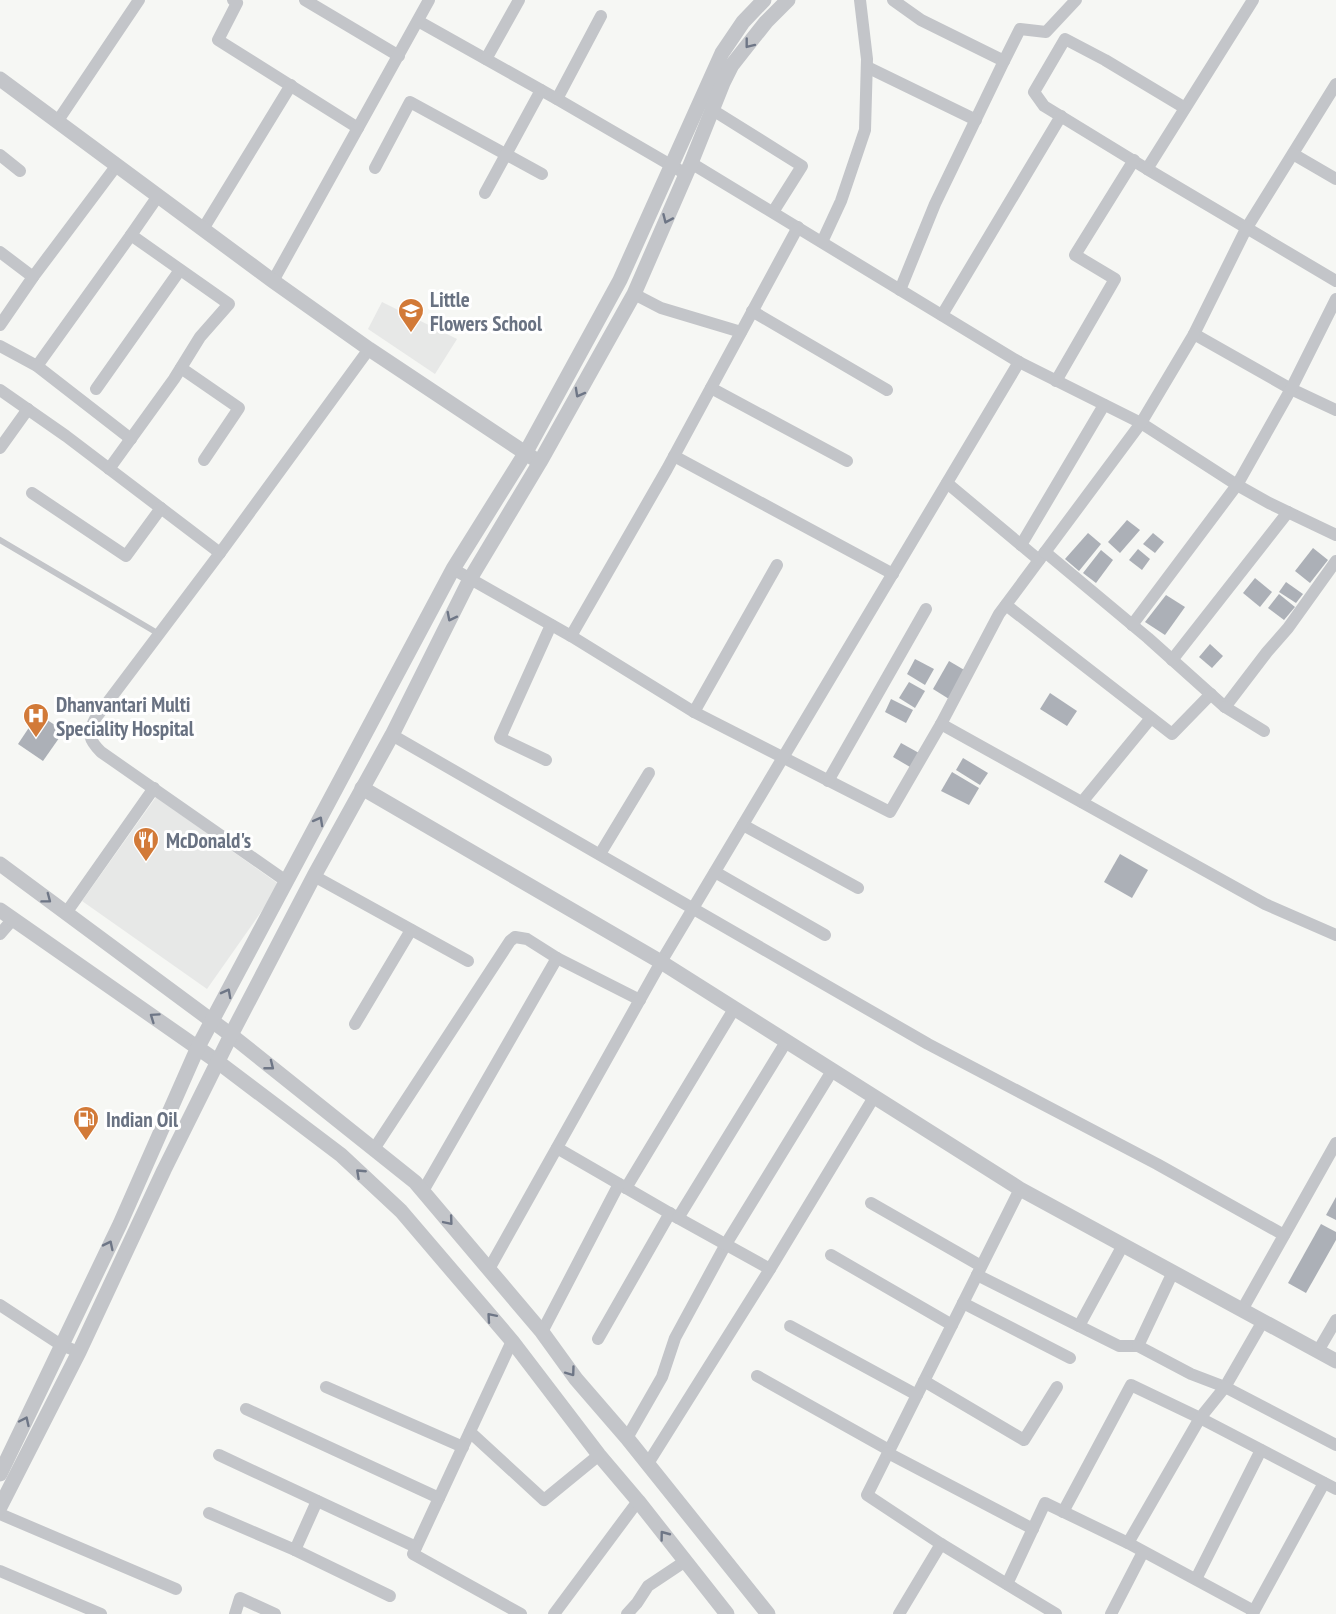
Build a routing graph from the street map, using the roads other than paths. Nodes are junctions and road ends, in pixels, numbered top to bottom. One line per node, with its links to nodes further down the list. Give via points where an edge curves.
1 (139, 0): 27 (street)
2 (232, 0): 20 (street, via 237,3 218,40)
3 (305, 0): 14 (street)
4 (429, 0): 13 (street)
5 (519, 0): 15 (street)
6 (764, 0): 34 (street, via 722,53)
7 (788, 0): 24 (street, one-way to 24, via 732,65)
8 (860, 0): 17 (street)
9 (893, 0): 16 (street, via 921,20)
10 (1076, 0): 16 (street, via 1046,32 1020,29)
11 (1253, 0): 23 (street)
12 (601, 16): 22 (street)
13 (418, 21): 14 (street); 15 (street)
14 (399, 56): 28 (street)
15 (486, 58): 21 (street)
16 (1004, 61): 26 (street)
17 (867, 67): 26 (street); 48 (street, via 865,130 841,201)
18 (0, 79): 27 (street)
19 (1336, 84): 30 (street)
20 (291, 85): 28 (street); 46 (street)
21 (542, 90): 22 (street); 29 (street)
22 (557, 99): 34 (street)
23 (1185, 108): 25 (street, via 1065,39 1034,92 1044,106); 37 (street)
24 (711, 109): 36 (street); 43 (street, via 801,166)
25 (1061, 116): 32 (street); 58 (street)
26 (976, 120): 54 (street, via 935,204)
27 (57, 122): 33 (street)
28 (358, 128): 52 (street)
29 (507, 154): 35 (street, via 410,102); 39 (street); 41 (street)
30 (1293, 154): 40 (street); 45 (street)
31 (0, 155): 38 (street)
32 (1134, 160): 37 (street); 67 (street, via 1075,255 1115,279)
33 (117, 165): 42 (street); 51 (street)
34 (672, 166): 36 (street); 79 (street, via 620,280)
35 (375, 168)
36 (689, 169): 43 (street); 55 (street, one-way to 55)
37 (1147, 169): 45 (street)
38 (20, 171)
39 (542, 174)
40 (1336, 179)
41 (485, 193)
42 (158, 196): 46 (street); 47 (street)
43 (773, 212): 44 (street)
44 (798, 227): 48 (street); 57 (street)
45 (1246, 229): 53 (street); 61 (street)
46 (203, 230): 52 (street)
47 (131, 235): 50 (street); 65 (street)
48 (822, 242): 54 (street)
49 (0, 252): 51 (street)
50 (180, 270): 66 (street, via 229,304 200,337); 69 (street)
51 (33, 277): 59 (street)
52 (273, 281): 63 (street)
53 (1336, 281)
54 (900, 290): 58 (street)
55 (634, 294): 60 (street, via 661,308); 83 (street, one-way to 83)
56 (1336, 299): 70 (street)
57 (752, 311): 60 (street); 72 (street)
58 (942, 315): 64 (street)
59 (0, 325)
60 (741, 332): 68 (street)
61 (1194, 334): 70 (street); 76 (street)
62 (0, 346): 65 (street)
63 (369, 349): 79 (street); 93 (street)
64 (1018, 363): 67 (street); 85 (street)
65 (37, 366): 77 (street)
66 (181, 368): 77 (street); 81 (street, via 239,408)
67 (1056, 381): 73 (street)
68 (711, 388): 80 (street); 82 (street)
69 (96, 389)
70 (1291, 389): 75 (street); 86 (street)
71 (0, 390): 74 (street)
72 (887, 390)
73 (1104, 405): 76 (street); 92 (street)
74 (28, 410): 78 (street); 84 (street)
75 (1336, 410)
76 (1141, 423): 86 (street); 94 (street)
77 (131, 439): 84 (street)
78 (0, 448)
79 (526, 452): 83 (street); 97 (street)
80 (674, 456): 98 (street); 105 (street)
81 (204, 460)
82 (847, 461)
83 (540, 462): 99 (street)
84 (109, 469): 88 (street)
85 (947, 483): 92 (street); 98 (street)
86 (1237, 485): 89 (street); 103 (street)
87 (32, 493): 88 (street, via 126,556)
88 (161, 508): 93 (street)
89 (1288, 512): 90 (street); 106 (street)
90 (1336, 535)
91 (0, 540): 104 (lane)
92 (1021, 545): 94 (street)
93 (220, 553): 104 (street)
94 (1042, 556): 100 (street); 103 (street)
95 (1336, 561): 108 (street)
96 (777, 565): 109 (street)
97 (453, 569): 99 (street); 126 (street, one-way to 97)
98 (893, 574): 114 (street)
99 (470, 579): 102 (street); 113 (street, one-way to 113)
100 (1006, 605): 110 (street); 111 (street)
101 (926, 609): 117 (street)
102 (551, 625): 105 (street); 115 (street, via 500,738)
103 (1132, 625): 106 (street)
104 (159, 634): 118 (street, via 95,719 89,737 101,752)
105 (571, 636): 109 (street)
106 (1172, 660): 107 (street)
107 (1211, 694): 108 (street); 110 (street, via 1172,734)
108 (1225, 707): 112 (street)
109 (694, 712): 114 (street)
110 (1150, 718): 120 (street)
111 (941, 724): 117 (street, via 890,812); 120 (street)
112 (1264, 730)
113 (392, 735): 119 (street); 122 (street)
114 (784, 758): 117 (street); 121 (street)
115 (546, 760)
116 (649, 772): 122 (street)
117 (828, 781)
118 (154, 788): 126 (street); 129 (street)
119 (362, 788): 125 (street); 137 (street)
120 (1082, 802): 133 (street, via 1265,904)
121 (743, 825): 124 (street); 127 (street)
122 (600, 854): 128 (street)
123 (0, 864): 129 (street, one-way to 129)
124 (715, 873): 128 (street); 134 (street)
125 (314, 876): 131 (street); 142 (street)
126 (286, 881): 140 (street, one-way to 126)
127 (858, 888)
128 (694, 908): 137 (street); 156 (street, via 928,1044)
129 (66, 913): 140 (street)
130 (6, 914): 132 (street); 144 (street, one-way to 130)
131 (411, 930): 136 (street); 141 (street)
132 (0, 934)
133 (1336, 934)
134 (825, 935)
135 (557, 958): 138 (street); 150 (street, via 521,936 510,941); 153 (street)
136 (468, 961)
137 (661, 962): 138 (street); 139 (street)
138 (640, 1000): 149 (street)
139 (734, 1009): 143 (street); 151 (street)
140 (212, 1021): 142 (street); 144 (street)
141 (355, 1024)
142 (231, 1035): 145 (street); 150 (street, one-way to 150)
143 (786, 1042): 146 (street); 155 (street)
144 (198, 1047): 145 (street); 175 (street, one-way to 144, via 120,1224)
145 (218, 1062): 174 (street, one-way to 145, via 401,1211 341,1155); 178 (street)
146 (832, 1071): 147 (street); 157 (street)
147 (874, 1097): 152 (street); 161 (street)
148 (1336, 1143): 156 (street)
149 (557, 1148): 151 (street); 160 (street)
150 (374, 1149): 153 (street)
151 (623, 1186): 155 (street); 172 (street)
152 (1020, 1189): 158 (street); 162 (street)
153 (423, 1191): 160 (street, one-way to 160)
154 (871, 1203): 162 (street)
155 (674, 1215): 157 (street); 173 (street)
156 (1284, 1235): 166 (street)
157 (726, 1244): 161 (street); 190 (street, via 675,1338 662,1377)
158 (1123, 1245): 163 (street); 171 (street)
159 (831, 1255): 169 (street)
160 (489, 1269): 172 (street)
161 (770, 1269): 197 (street)
162 (979, 1271): 164 (street); 171 (street)
163 (1173, 1272): 166 (street); 176 (street)
164 (963, 1303): 169 (street); 179 (street)
165 (0, 1306): 175 (street)
166 (1242, 1310): 168 (street)
167 (1336, 1320): 177 (street)
168 (1263, 1321): 177 (street); 185 (street)
169 (952, 1325): 182 (street)
170 (790, 1326): 186 (street)
171 (1079, 1326): 176 (street, via 1119,1346)
172 (542, 1332): 190 (street, one-way to 190)
173 (598, 1340)
174 (512, 1341): 189 (street); 196 (street)
175 (61, 1345): 178 (street); 198 (street, one-way to 175)
176 (1138, 1346): 185 (street)
177 (1318, 1351): 180 (street)
178 (79, 1352): 204 (street)
179 (1070, 1358)
180 (1336, 1361)
181 (757, 1376): 194 (street)
182 (924, 1381): 184 (street, via 1024,1440); 186 (street)
183 (326, 1387): 192 (street)
184 (1057, 1387)
185 (1225, 1387): 188 (street); 191 (street)
186 (917, 1395): 194 (street)
187 (246, 1409): 201 (street)
188 (1200, 1418): 193 (street); 205 (street, via 1131,1385); 209 (street)
189 (470, 1432): 192 (street); 196 (street, via 544,1500)
190 (627, 1438): 197 (street)
191 (1336, 1445)
192 (463, 1447): 201 (street)
193 (1261, 1450): 199 (street); 216 (street)
194 (888, 1452): 208 (street); 210 (street, via 867,1495)
195 (219, 1455): 202 (street)
196 (599, 1455): 203 (street)
197 (646, 1465): 228 (street)
198 (0, 1474)
199 (1324, 1483): 200 (street); 220 (street)
200 (1336, 1489)
201 (439, 1498): 211 (street)
202 (317, 1501): 211 (street); 212 (street)
203 (638, 1501): 214 (street, one-way to 203); 225 (street)
204 (0, 1507)
205 (1063, 1512): 208 (street, via 1046,1503); 209 (street)
206 (208, 1513): 212 (street)
207 (0, 1514): 218 (street)
208 (1033, 1529): 217 (street)
209 (1128, 1543): 213 (street)
210 (941, 1544): 217 (street); 229 (street)
211 (416, 1547): 224 (street, via 413,1554)
212 (296, 1550): 219 (street)
213 (1143, 1551): 216 (street); 231 (street)
214 (684, 1562): 226 (street, via 648,1586); 227 (street)
215 (0, 1571): 221 (street)
216 (1196, 1579): 220 (street)
217 (1007, 1584): 230 (street)
218 (176, 1589)
219 (390, 1596)
220 (1253, 1612)
221 (101, 1614)
222 (235, 1614): 223 (street, via 240,1598)
223 (275, 1614)
224 (521, 1614)
225 (554, 1614)
226 (627, 1614)
227 (727, 1614)
228 (768, 1614)
229 (899, 1614)
230 (1056, 1614)
231 (1111, 1614)

